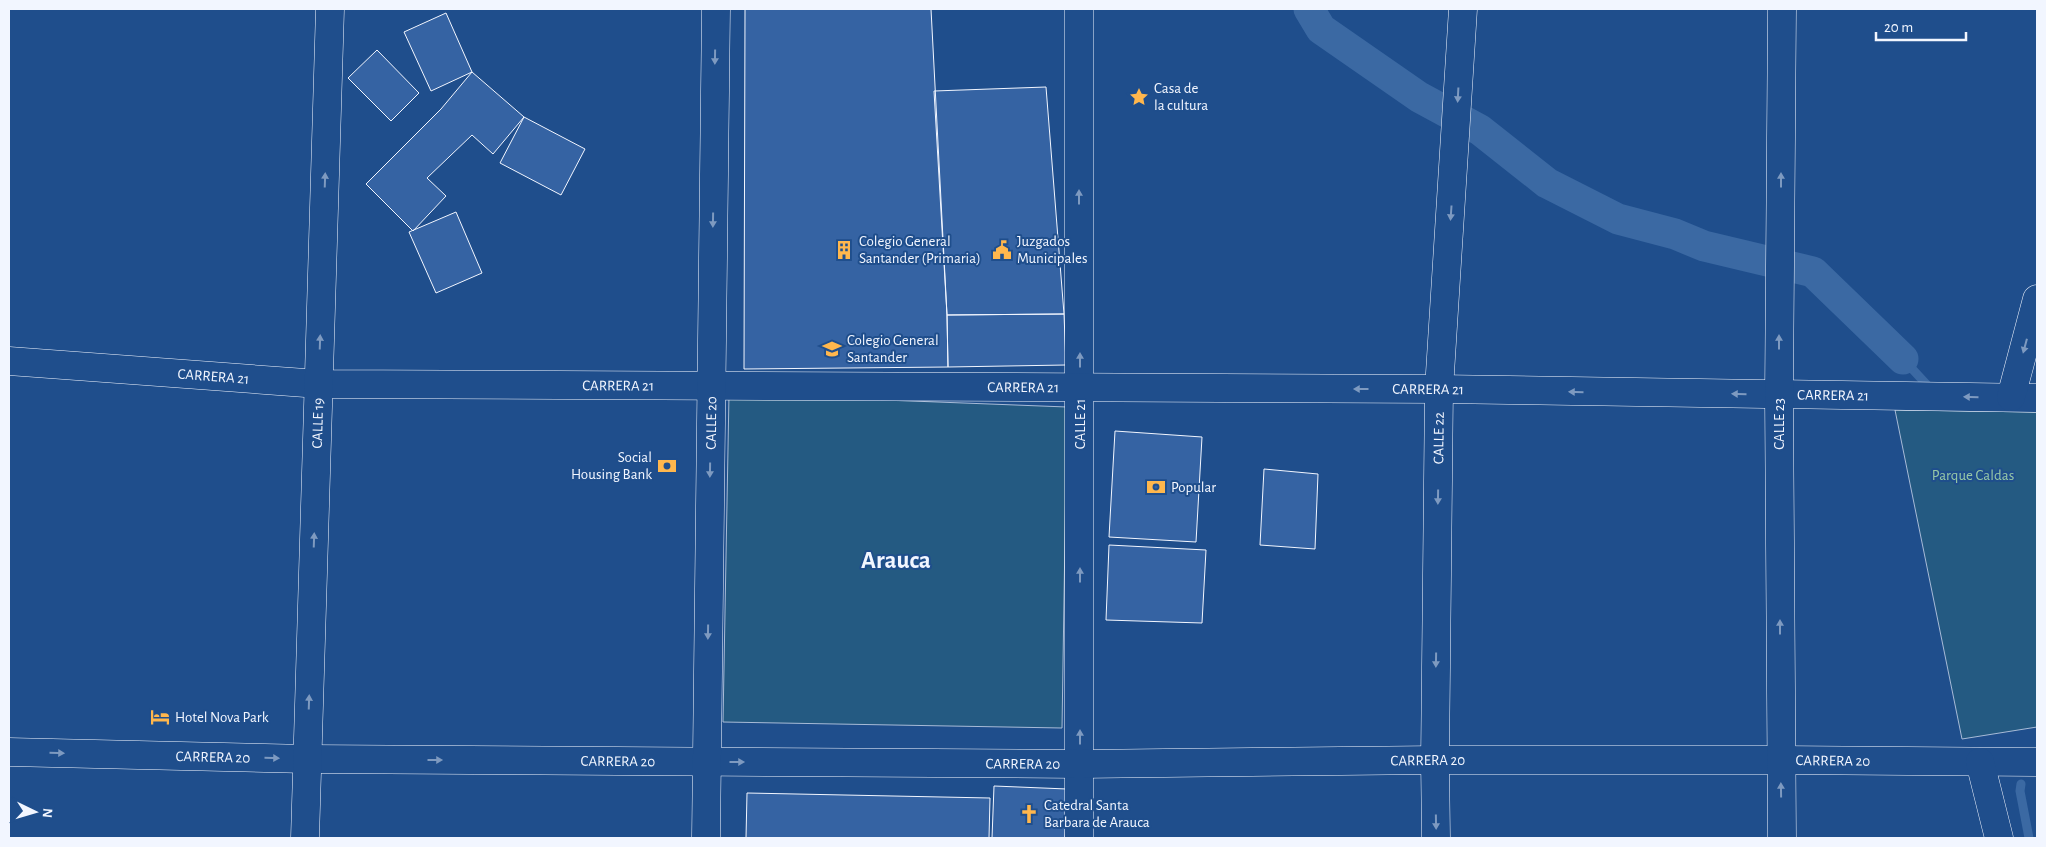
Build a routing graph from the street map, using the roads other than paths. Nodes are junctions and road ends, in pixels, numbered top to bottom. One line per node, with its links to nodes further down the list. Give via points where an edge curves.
1 (330, 9): 8 (street, CALLE 19, one-way to 1)
2 (716, 9): 9 (street, CALLE 20, one-way to 9)
3 (1079, 9): 10 (street, CALLE 21, one-way to 3)
4 (1463, 9): 11 (street, CALLE 22, one-way to 11)
5 (1782, 9): 12 (street, CALLE 23, one-way to 5)
6 (2037, 299): 13 (street, one-way to 13)
7 (9, 361): 8 (street, CARRERA 21)
8 (319, 384): 9 (street, CARRERA 21); 15 (street, CALLE 19, one-way to 8)
9 (711, 385): 10 (street, CARRERA 21); 18 (street, CALLE 20, one-way to 18)
10 (1080, 388): 11 (street, CARRERA 21, one-way to 10); 21 (street, CALLE 21, one-way to 10)
11 (1439, 390): 12 (street, CARRERA 21, one-way to 11); 16 (street, CALLE 22, one-way to 16)
12 (1779, 395): 13 (street, CARRERA 21, one-way to 12); 17 (street, CALLE 23, one-way to 12)
13 (2024, 398)
14 (9, 752): 15 (street, CARRERA 20, one-way to 15)
15 (308, 759): 18 (street, CARRERA 20, one-way to 18); 22 (street, CALLE 19)
16 (1435, 760): 17 (street, CARRERA 20); 21 (street, CARRERA 20); 25 (street, CALLE 22, one-way to 25)
17 (1780, 760): 19 (street, CARRERA 20); 26 (street, CALLE 23, one-way to 17)
18 (707, 761): 21 (street, CARRERA 20, one-way to 21); 23 (street, CALLE 20)
19 (1980, 762): 20 (street, CARRERA 20); 27 (street)
20 (2037, 762)
21 (1080, 764): 24 (street, CALLE 21)
22 (305, 838)
23 (706, 838)
24 (1079, 838)
25 (1436, 838)
26 (1782, 838)
27 (1999, 838)

